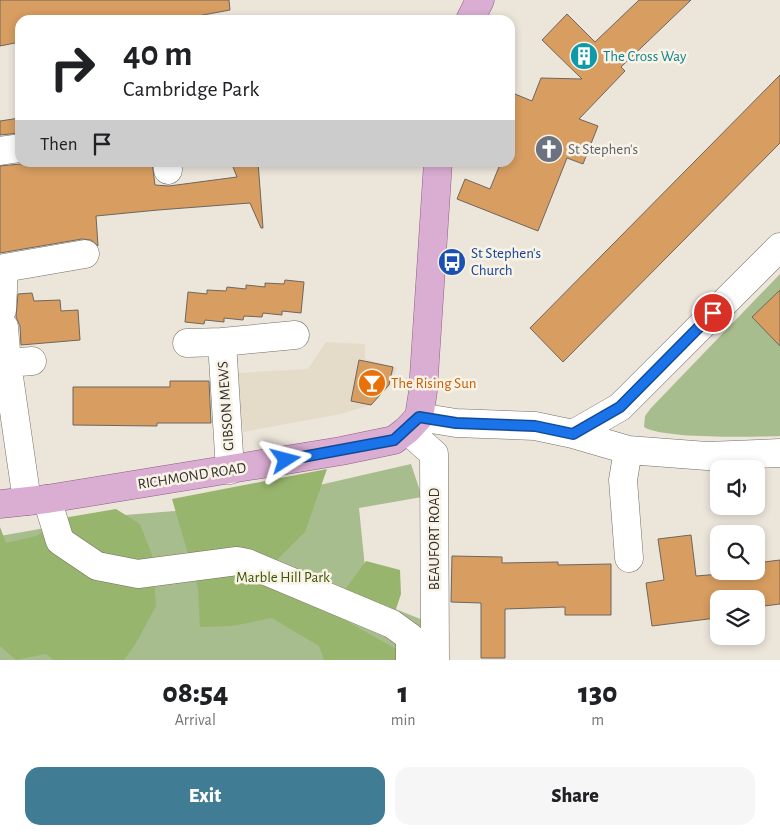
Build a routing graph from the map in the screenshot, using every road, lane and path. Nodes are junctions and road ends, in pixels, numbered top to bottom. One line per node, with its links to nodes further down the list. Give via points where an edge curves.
1 (480, 0): 2 (main road)
2 (472, 15)
3 (15, 149): 4 (street)
4 (0, 151)
5 (438, 167): 12 (main road, via 424,390)
6 (780, 247): 13 (street, via 620,407)
7 (85, 254): 8 (street)
8 (2, 268): 17 (street, via 3,318 19,362)
9 (295, 335): 10 (street, GIBSON MEWS)
10 (222, 342): 11 (street, GIBSON MEWS); 16 (street, GIBSON MEWS)
11 (187, 343)
12 (413, 423): 13 (street, via 535,426); 16 (main road, RICHMOND ROAD, via 394,440); 21 (street, BEAUFORT ROAD, via 434,454)
13 (573, 434): 14 (street)
14 (628, 450): 15 (street, via 707,456); 19 (street, via 623,480)
15 (780, 453)
16 (230, 470): 17 (main road, RICHMOND ROAD)
17 (37, 500): 18 (main road, RICHMOND ROAD); 20 (street, via 60,541 97,566 138,574 237,561 247,563 392,624 410,638)
18 (0, 504)
19 (629, 558)
20 (410, 660)
21 (435, 660)

